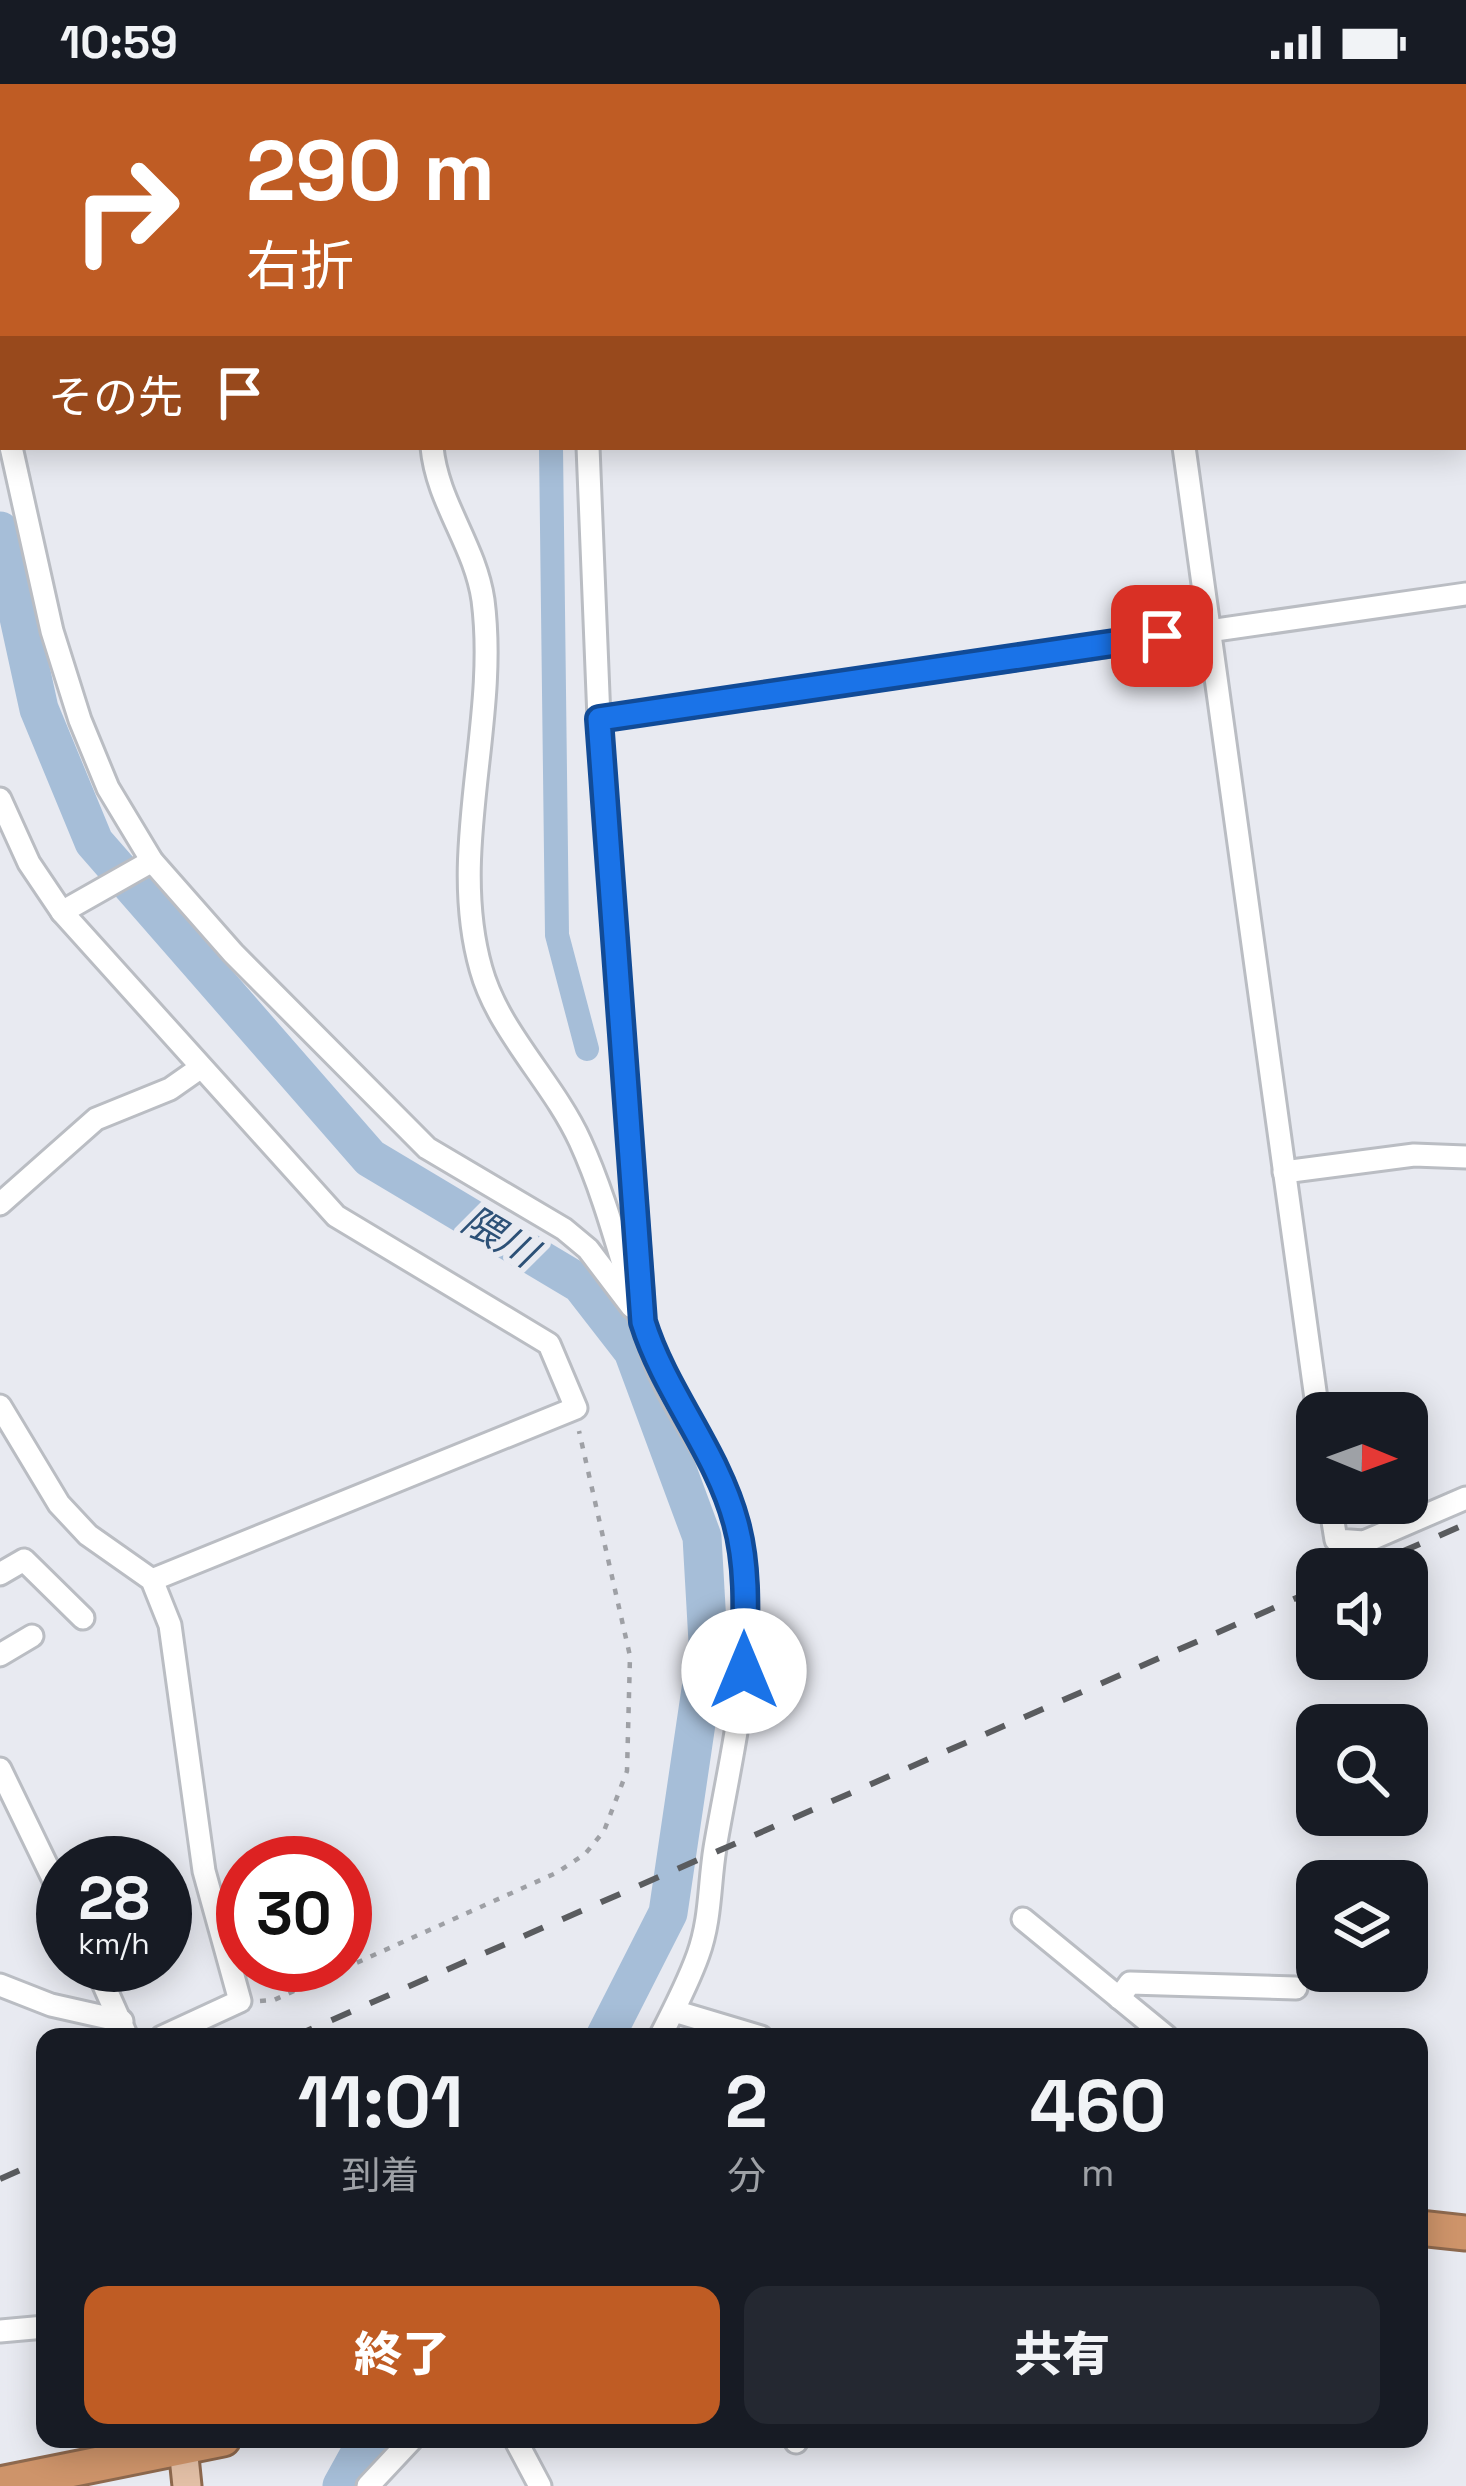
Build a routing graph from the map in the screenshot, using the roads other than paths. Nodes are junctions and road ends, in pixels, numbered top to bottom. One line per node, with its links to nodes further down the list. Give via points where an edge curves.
1 (12, 450): 10 (street, via 80,720)
2 (432, 450): 16 (street, via 435,479 483,598 486,722 468,890 472,937 502,1015 558,1095 604,1196)
3 (588, 450): 7 (street)
4 (1184, 450): 6 (street)
5 (1466, 594): 6 (street)
6 (1209, 629): 7 (street); 14 (street)
7 (599, 719): 16 (street)
8 (0, 799): 9 (street)
9 (5, 828): 11 (street)
10 (144, 866): 11 (street); 16 (street, via 427,1148 564,1229)
11 (62, 911): 12 (street)
12 (200, 1068): 15 (street, via 96,1119); 24 (street, via 336,1216 549,1344 577,1408)
13 (1466, 1157): 14 (street, via 1414,1154)
14 (1284, 1172): 17 (street)
15 (0, 1204)
16 (643, 1322): 35 (street, via 656,1366 721,1482 743,1569 743,1696)
17 (1315, 1392)
18 (0, 1406): 24 (street, via 59,1504)
19 (1466, 1498): 20 (street)
20 (1428, 1514)
21 (1333, 1524): 22 (street, via 1336,1540 1364,1542)
22 (1406, 1524)
23 (0, 1574): 25 (street, via 24,1560)
24 (152, 1580): 38 (street, via 170,1625 196,1829 240,2002)
25 (83, 1618)
26 (32, 1636): 27 (street)
27 (0, 1655)
28 (0, 1769): 29 (street)
29 (36, 1843)
30 (1023, 1919): 34 (street)
31 (0, 1985): 36 (street)
32 (1296, 1988): 34 (street, via 1130,1983)
33 (107, 1992): 37 (street)
34 (1119, 1998): 40 (street)
35 (685, 2022): 39 (street)
36 (121, 2028)
37 (124, 2028)
38 (182, 2028)
39 (715, 2028)
40 (1156, 2028)
41 (1428, 2229): 42 (highway)
42 (1466, 2233)
43 (36, 2328): 44 (street)
44 (0, 2332)
45 (161, 2448): 49 (highway)
46 (183, 2448): 50 (main road)
47 (404, 2448): 51 (street)
48 (520, 2448): 52 (street)
49 (0, 2484)
50 (187, 2486)
51 (368, 2486)
52 (540, 2486)

